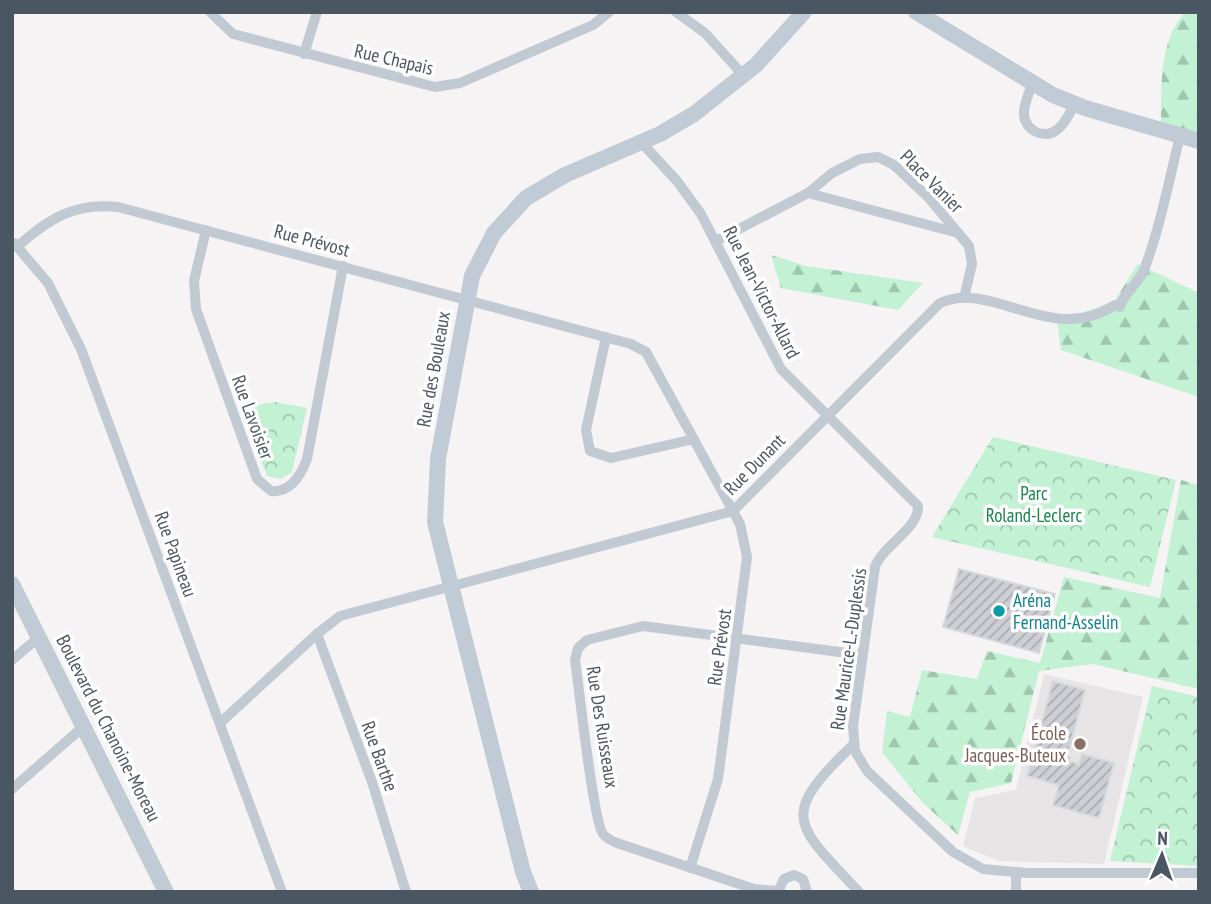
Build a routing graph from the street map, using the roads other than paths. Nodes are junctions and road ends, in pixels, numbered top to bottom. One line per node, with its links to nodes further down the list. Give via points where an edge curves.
1 (210, 12): 7 (street, Rue Chapais, via 233,34)
2 (317, 12): 7 (street)
3 (609, 12): 7 (street, Rue Chapais, via 593,25 443,87 417,85)
4 (676, 12): 8 (street, via 705,33)
5 (804, 12): 8 (street, Rue des Bouleaux)
6 (916, 12): 9 (street)
7 (304, 54)
8 (744, 76): 13 (street, Rue des Bouleaux, via 694,114)
9 (1032, 84): 10 (street); 10 (street, via 1024,114 1035,132 1057,131)
10 (1075, 104): 11 (street)
11 (1180, 136): 12 (street); 20 (street, via 1147,262 1120,307 1087,318 1059,320)
12 (1199, 141)
13 (641, 142): 17 (street, Rue Jean-Victor-Allard, via 685,191); 21 (street, Rue des Bouleaux, via 551,182 517,206 484,248)
14 (808, 193): 16 (street, Place Vanier); 16 (street, Place Vanier, via 832,173 860,159 878,157 894,165 928,197); 17 (street, Place Vanier)
15 (206, 230): 18 (street, Rue Prévost, via 132,210 87,206 52,218); 19 (street, Rue Prévost); 19 (street, Rue Lavoisier, via 194,281 196,309 257,479 271,491 282,491 297,479 307,459)
16 (958, 233): 20 (street, Place Vanier, via 972,257)
17 (716, 241): 23 (street, Rue Jean-Victor-Allard, via 780,369)
18 (15, 244): 34 (street, Rue Papineau, via 48,284 74,332)
19 (343, 267): 21 (street, Rue Prévost)
20 (964, 298): 23 (street, Rue Dunant, via 934,306)
21 (466, 299): 22 (street, Rue Prévost); 28 (street, Rue des Bouleaux, via 435,490 437,532)
22 (606, 338): 24 (street, Rue Prévost, via 637,345 649,356); 24 (street, via 586,430 590,451 611,458)
23 (826, 416): 25 (street, Rue Jean-Victor-Allard, via 914,499); 26 (street, Rue Dunant)
24 (694, 439): 26 (street, Rue Prévost)
25 (918, 510): 32 (street, Rue Maurice-L.-Duplessis, via 877,561)
26 (733, 511): 28 (street, Rue Dunant); 31 (street, Rue Prévost, via 747,557)
27 (12, 584): 30 (street, Boulevard du Chanoine-Moreau)
28 (451, 586): 29 (street, Rue Dunant, via 348,613); 45 (street, Rue des Bouleaux)
29 (317, 634): 34 (street, Rue Dunant); 44 (street, Rue Barthe, via 372,782)
30 (39, 637): 33 (street); 35 (street, Boulevard du Chanoine-Moreau)
31 (738, 639): 32 (street, Rue Des Ruisseaux); 38 (street, Rue Prévost, via 716,789); 38 (street, Rue Des Ruisseaux, via 639,626 587,640 575,655 602,832 617,843)
32 (862, 655): 36 (street, Rue Maurice-L.-Duplessis)
33 (12, 660)
34 (220, 723): 43 (street, Rue Papineau)
35 (84, 726): 37 (street); 41 (street, Boulevard du Chanoine-Moreau)
36 (854, 744): 39 (street, Rue Maurice-L.-Duplessis, via 867,771 959,857 983,869); 47 (street, via 814,784 804,807 804,822 810,840)
37 (12, 789)
38 (690, 868): 42 (street, Rue Des Ruisseaux, via 754,889)
39 (1016, 872): 40 (street, Rue Maurice-L.-Duplessis); 48 (street)
40 (1199, 873)
41 (159, 888)
42 (778, 891): 46 (street, Rue Des Ruisseaux, via 785,878 794,876 803,879)
43 (282, 892)
44 (406, 892)
45 (531, 892)
46 (807, 892)
47 (859, 892)
48 (1016, 892)

